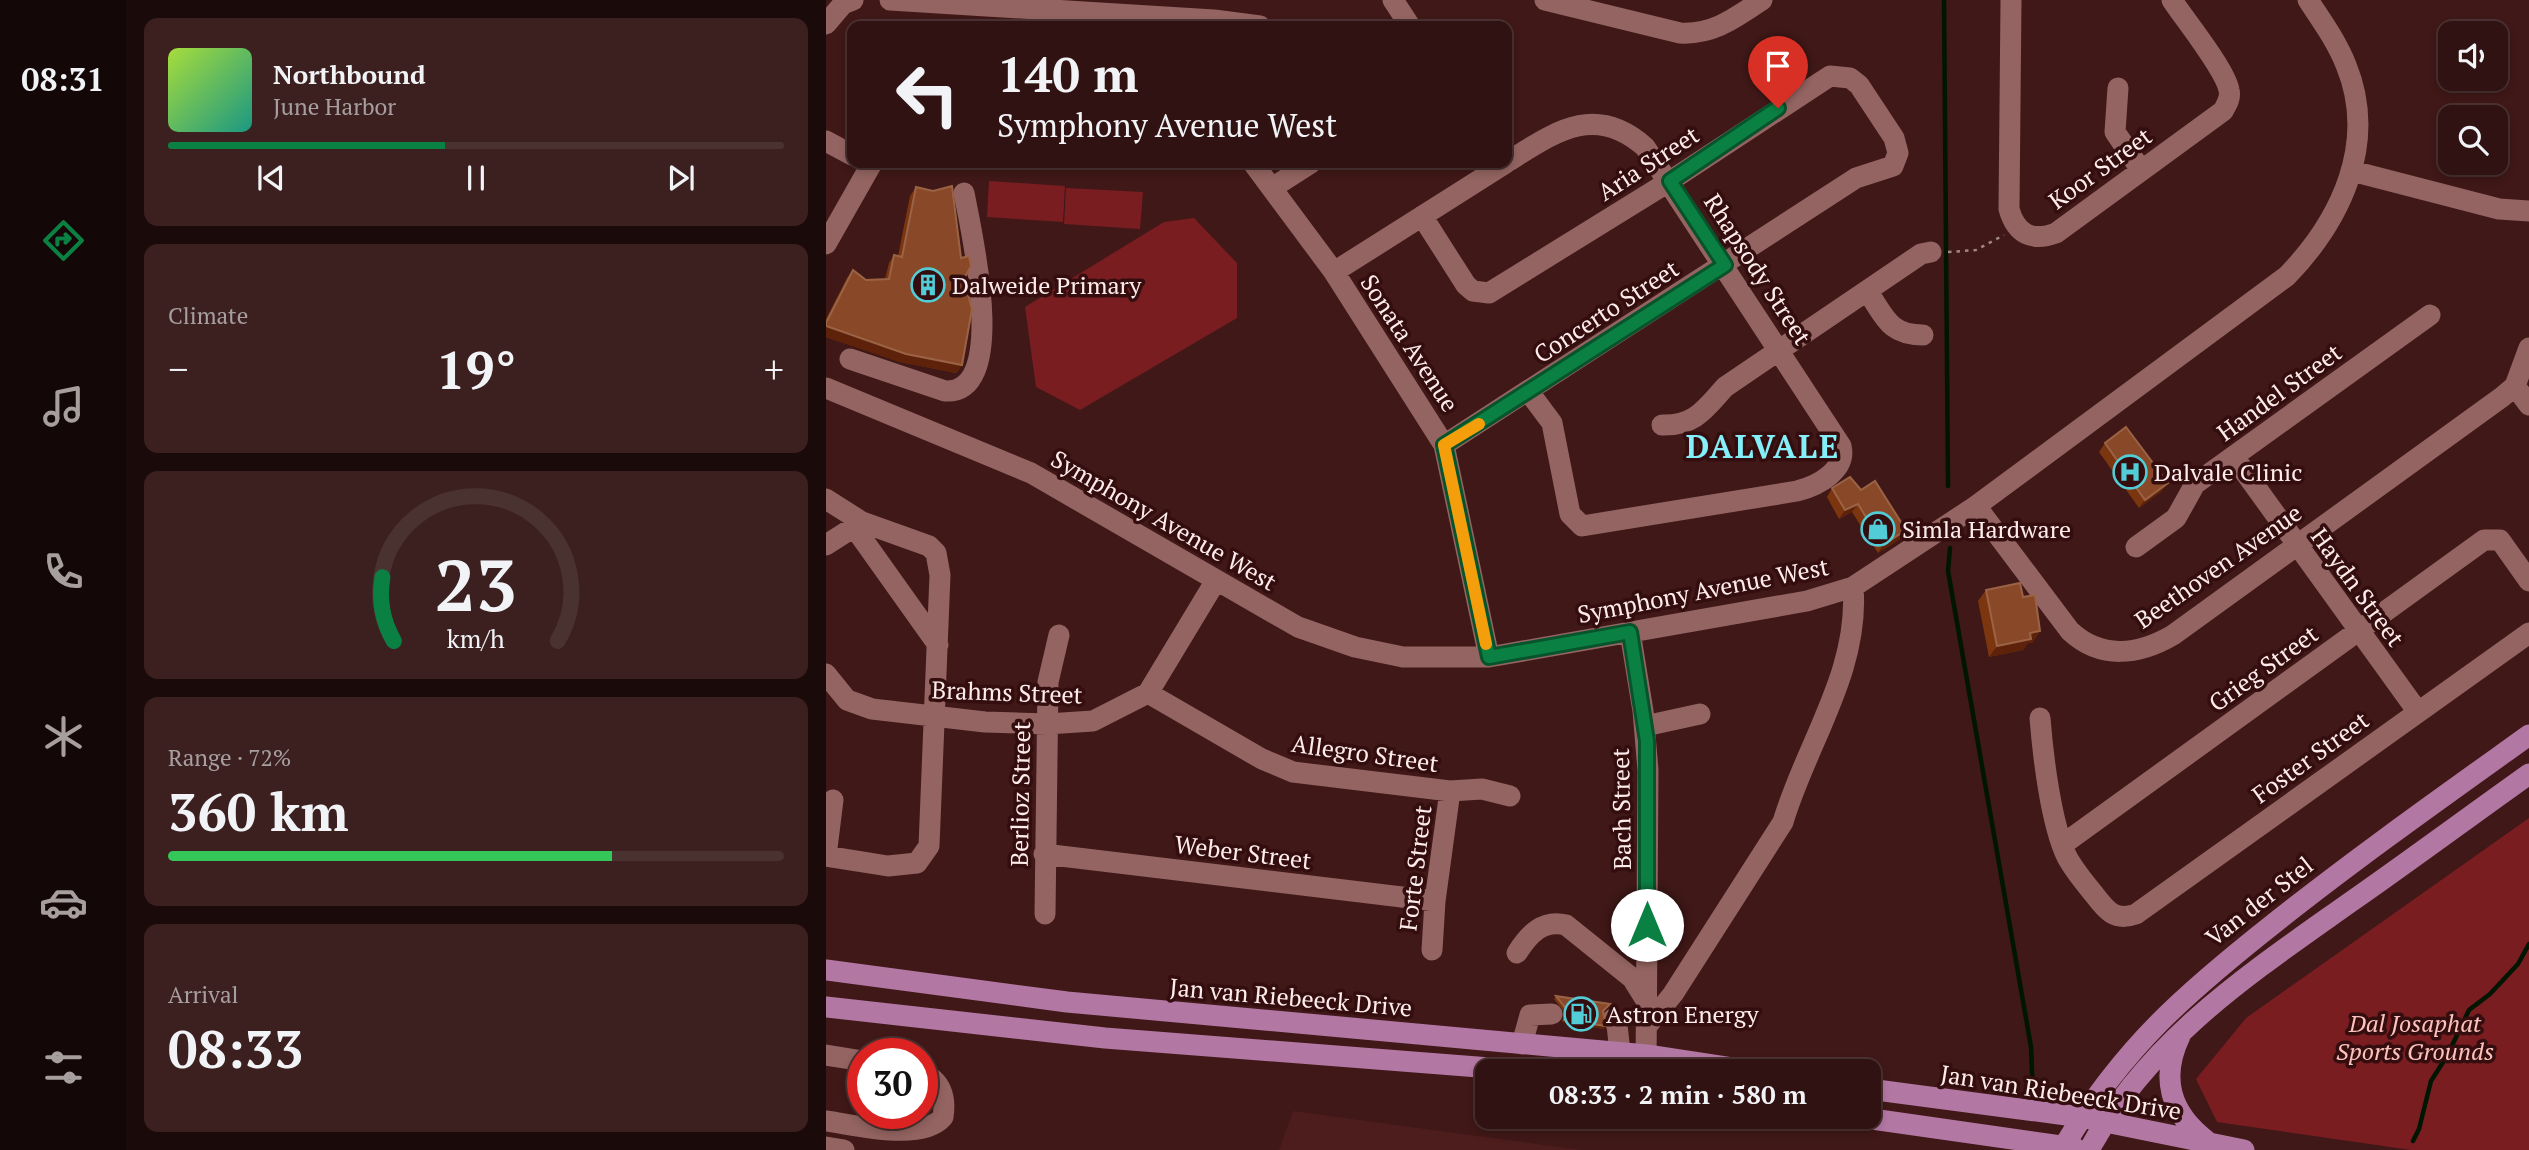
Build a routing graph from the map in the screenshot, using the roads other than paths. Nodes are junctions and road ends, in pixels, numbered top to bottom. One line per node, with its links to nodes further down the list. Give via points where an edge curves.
1 (853, 0): 14 (street, via 843,4)
2 (890, 0): 3 (street)
3 (915, 0): 10 (street)
4 (1393, 0): 13 (street)
5 (1545, 0): 6 (street, via 1694,34 1725,24)
6 (1762, 0)
7 (2011, 0): 24 (street, Koor Street, via 2009,209 2014,224 2042,239)
8 (2172, 0): 24 (street, Koor Street, via 2225,80 2230,97 2223,111)
9 (2308, 0): 25 (street, Symphony Avenue West, via 2347,66 2354,92 2357,117)
10 (1115, 7): 11 (street)
11 (1215, 10): 12 (street)
12 (1246, 21)
13 (1407, 21)
14 (826, 24)
15 (2118, 88): 24 (street, via 2115,132)
16 (826, 141): 17 (street)
17 (847, 152)
18 (1898, 153): 26 (street, Aria Street, via 1894,138 1859,85 1850,78 1830,76); 33 (street, Concerto Street, via 1893,166 1856,178)
19 (1512, 158): 26 (street, Rhapsody Street, via 1559,130 1584,123 1601,125 1632,136)
20 (862, 168): 31 (street)
21 (1257, 168): 27 (street, Sonata Avenue)
22 (1303, 168): 27 (street)
23 (1495, 168): 30 (street, Rhapsody Street)
24 (2141, 170)
25 (2352, 171): 29 (street, via 2499,209); 51 (street, Symphony Avenue West, via 2327,229 2287,276)
26 (1670, 181): 30 (street, Aria Street, via 1489,293 1466,285); 33 (street, Rhapsody Street)
27 (1272, 188): 34 (street, Sonata Avenue)
28 (964, 193): 41 (street, via 983,309 975,372 970,384 955,391)
29 (2529, 211)
30 (1422, 216): 34 (street, Rhapsody Street)
31 (826, 244)
32 (1931, 252): 35 (street, via 1921,254)
33 (1725, 265): 39 (street, Rhapsody Street); 44 (street, Concerto Street)
34 (1334, 272): 48 (street, Sonata Avenue)
35 (1868, 292): 37 (street, via 1896,331); 39 (street)
36 (2430, 315): 49 (street, Handel Street)
37 (1923, 335)
38 (2529, 348): 42 (street)
39 (1780, 350): 44 (street, Rhapsody Street, via 1843,455 1837,469 1807,489 1582,526 1568,506 1552,423); 47 (street, via 1725,387 1705,413 1683,424)
40 (850, 359): 41 (street)
41 (909, 381): 46 (street)
42 (2515, 386): 45 (street); 54 (street, Beethoven Avenue)
43 (826, 388): 46 (street, Symphony Avenue West)
44 (1529, 392): 48 (street, Concerto Street)
45 (2529, 405)
46 (894, 417): 57 (street, Symphony Avenue West, via 1031,473)
47 (1662, 425)
48 (1444, 445): 64 (street, Sonata Avenue)
49 (2234, 457): 54 (street, Haydn Street); 55 (street, Handel Street, via 2195,484 2176,518)
50 (826, 499): 52 (street)
51 (1976, 506): 54 (street, Beethoven Avenue, via 2070,631 2082,643 2118,652 2153,647 2173,635); 58 (street, Symphony Avenue West)
52 (858, 524): 53 (street); 63 (street); 63 (street, via 929,546 936,553 940,575)
53 (826, 545)
54 (2295, 545): 60 (street, Haydn Street)
55 (2136, 547)
56 (2529, 581): 60 (street, Grieg Street, via 2507,548 2495,538 2483,540)
57 (1215, 582): 64 (street, Symphony Avenue West, via 1298,628 1355,647 1403,657); 66 (street)
58 (1853, 587): 59 (street, Symphony Avenue West, via 1807,601); 90 (street, via 1856,614 1841,678 1783,822 1673,994)
59 (1630, 632): 64 (street, Symphony Avenue West); 72 (street, Bach Street)
60 (2358, 632): 67 (street, Haydn Street); 78 (street, Grieg Street)
61 (2529, 633): 67 (street, Foster Street)
62 (1059, 635): 71 (street, Berlioz Street, via 1051,661)
63 (937, 645): 69 (street)
64 (1489, 657)
65 (826, 674): 69 (street, Brahms Street, via 836,690 859,706)
66 (1148, 693): 71 (street, Brahms Street, via 1093,721); 75 (street, Allegro Street, via 1277,767)
67 (2418, 712): 78 (street, Foster Street, via 2136,914 2120,918 2106,910)
68 (1700, 714): 72 (street)
69 (935, 718): 71 (street, Brahms Street); 80 (street, via 931,832 925,855 902,867)
70 (2040, 718): 78 (street)
71 (1047, 724): 79 (street, Berlioz Street)
72 (1645, 726): 86 (street, Bach Street)
73 (2529, 735): 99 (main road, Van der Stel, via 2220,965 2159,1020)
74 (2529, 774): 91 (main road, Van der Stel, via 2235,984)
75 (1450, 791): 76 (street, Allegro Street, via 1482,789); 81 (street, Forte Street)
76 (1510, 796)
77 (833, 800): 80 (street)
78 (2062, 845)
79 (1044, 854): 81 (street, Weber Street); 82 (street, Berlioz Street)
80 (826, 856)
81 (1435, 901): 83 (street, Forte Street)
82 (1045, 914)
83 (1432, 950)
84 (1517, 953): 86 (street, via 1539,927 1556,922 1566,925 1632,978)
85 (826, 971): 92 (main road, Jan van Riebeeck Drive, via 1067,1002)
86 (1647, 1002): 90 (street, Bach Street)
87 (826, 1007): 98 (main road, via 1105,1038)
88 (1552, 1014): 92 (street, via 1530,1016)
89 (1613, 1019): 93 (street)
90 (1647, 1026): 97 (street, Bach Street)
91 (2184, 1027): 108 (main road, Van der Stel); 109 (main road, via 2171,1063 2169,1090 2177,1111)
92 (1522, 1044): 93 (main road, Jan van Riebeeck Drive)
93 (1620, 1052): 96 (main road, Jan van Riebeeck Drive)
94 (826, 1055): 95 (street)
95 (847, 1058)
96 (1637, 1059)
97 (1647, 1059)
98 (1475, 1067)
99 (2110, 1076): 102 (main road); 103 (main road, Van der Stel)
100 (938, 1082): 106 (street, via 945,1105)
101 (1881, 1091): 102 (main road, Jan van Riebeeck Drive)
102 (2047, 1112): 103 (main road, Jan van Riebeeck Drive)
103 (2081, 1117): 108 (main road, Jan van Riebeeck Drive); 111 (main road, Van der Stel)
104 (826, 1121): 105 (street)
105 (847, 1121)
106 (938, 1121)
107 (1881, 1121): 111 (main road)
108 (2104, 1121): 109 (main road, Jan van Riebeeck Drive); 113 (main road, Van der Stel)
109 (2208, 1142): 114 (main road, Jan van Riebeeck Drive)
110 (826, 1147): 112 (street)
111 (2063, 1148): 113 (main road)
112 (844, 1150)
113 (2088, 1150)
114 (2244, 1150)

